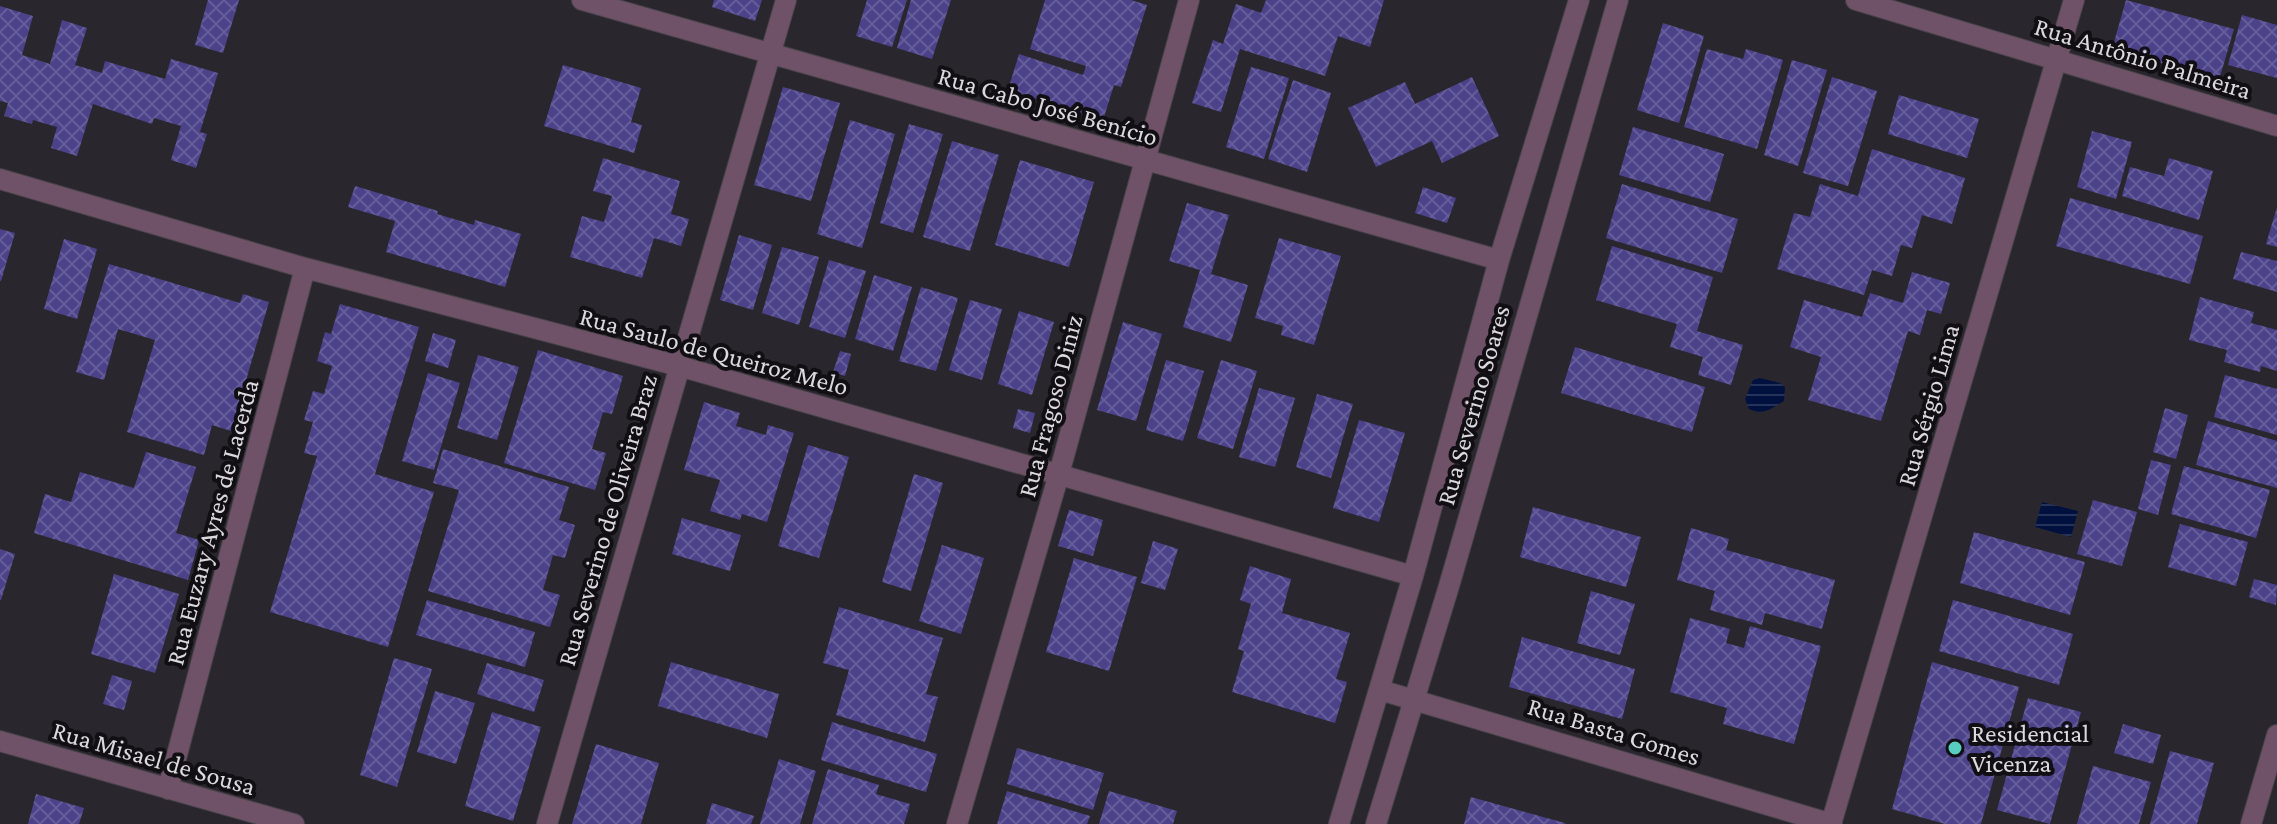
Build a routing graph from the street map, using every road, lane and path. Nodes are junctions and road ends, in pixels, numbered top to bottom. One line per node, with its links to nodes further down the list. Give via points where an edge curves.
1 (582, 0): 8 (street, Rua Cabo José Benício)
2 (786, 0): 8 (street, Rua Severino de Oliveira Braz)
3 (1189, 0): 11 (street, Rua Fragoso Diniz)
4 (1579, 0): 13 (street, Rua Severino Soares)
5 (1618, 0): 19 (street, Rua Severino Soares)
6 (1856, 0): 9 (street, Rua Antônio Palmeira)
7 (2074, 0): 9 (street, Rua Sérgio Lima)
8 (770, 54): 11 (street, Rua Cabo José Benício); 15 (street, Rua Severino de Oliveira Braz)
9 (2058, 59): 10 (street, Rua Antônio Palmeira); 28 (street, Rua Sérgio Lima)
10 (2277, 126)
11 (1144, 160): 13 (street, Rua Cabo José Benício); 16 (street, Rua Fragoso Diniz)
12 (0, 179): 14 (street, Rua Saulo de Queiroz Melo)
13 (1499, 260): 17 (street, Rua Severino Soares)
14 (305, 268): 15 (street, Rua Saulo de Queiroz Melo); 22 (street, Rua Euzary Ayres de Lacerda)
15 (679, 366): 16 (street, Rua Saulo de Queiroz Melo); 24 (street, Rua Severino de Oliveira Braz)
16 (1059, 474): 17 (street, Rua Saulo de Queiroz Melo); 25 (street, Rua Fragoso Diniz)
17 (1413, 576): 18 (street, Rua Severino Soares)
18 (1380, 690): 19 (street, Rua Basta Gomes); 26 (street, Rua Severino Soares)
19 (1415, 699): 27 (street, Rua Severino Soares); 28 (street, Rua Basta Gomes)
20 (2277, 735): 29 (street)
21 (0, 741): 22 (street, Rua Misael de Sousa)
22 (168, 789): 23 (street, Rua Misael de Sousa)
23 (294, 824)
24 (547, 824)
25 (957, 824)
26 (1339, 824)
27 (1376, 824)
28 (1831, 824)
29 (2251, 824)

